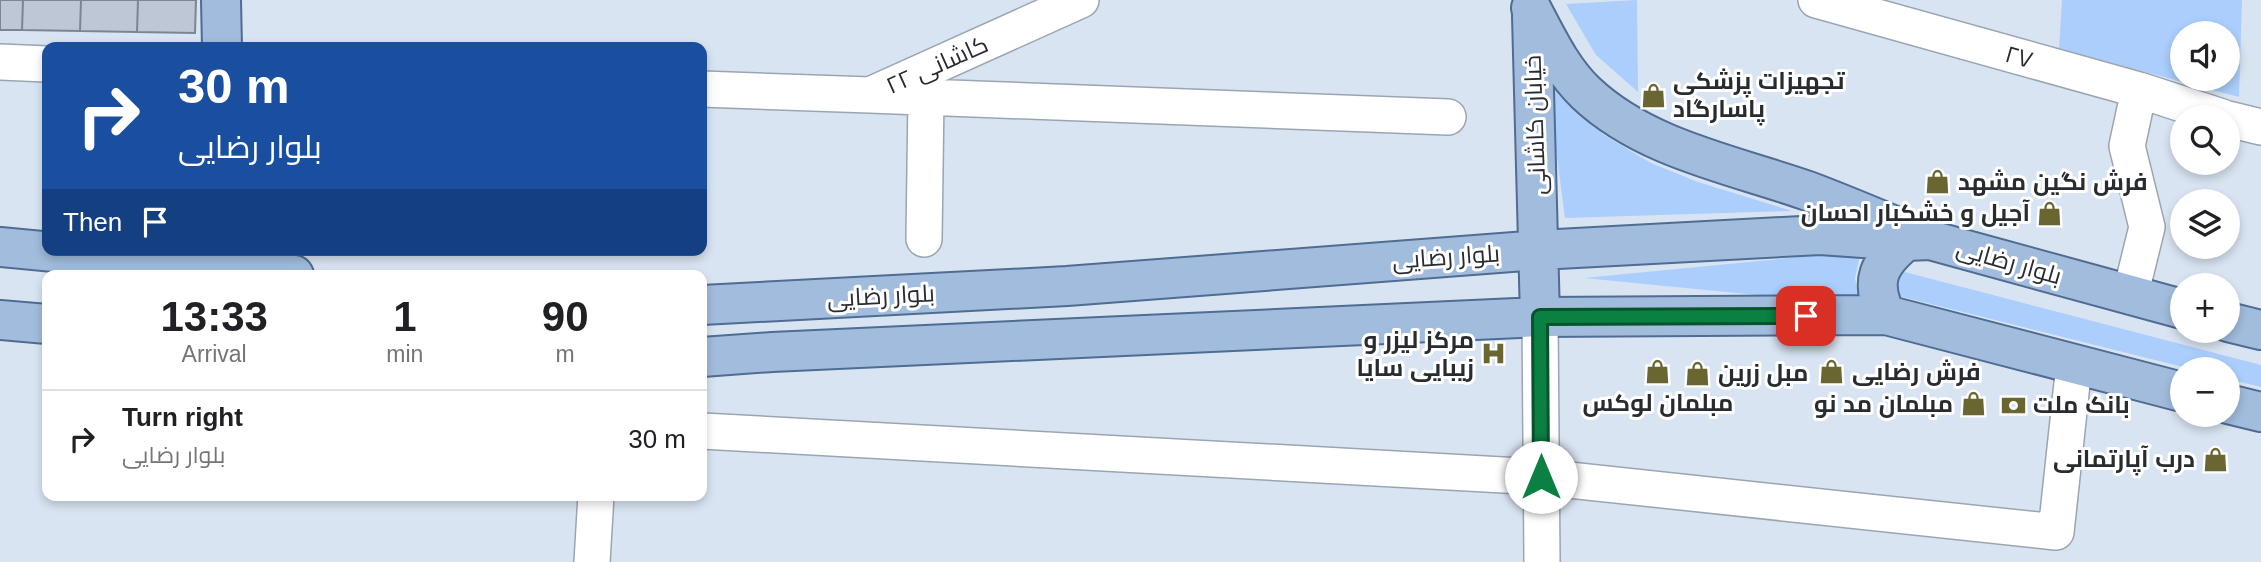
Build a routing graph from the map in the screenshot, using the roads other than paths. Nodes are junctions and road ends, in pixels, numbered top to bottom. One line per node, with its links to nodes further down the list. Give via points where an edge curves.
1 (221, 0): 5 (main road)
2 (1081, 0): 10 (street, کاشانی ۲۲)
3 (1816, 0): 9 (street, ۲۷)
4 (1531, 4): 17 (main road, via 1560,63 1585,92 1620,118 1674,146 1810,192); 20 (main road, خیابان کاشانی)
5 (222, 42)
6 (0, 62): 7 (street)
7 (42, 64)
8 (707, 89): 10 (street, کاشانی ۲۲)
9 (2139, 90): 12 (street, ۲۷); 23 (street, via 2127,146 2147,227)
10 (870, 95): 11 (street)
11 (926, 97): 13 (street); 16 (street)
12 (2185, 105)
13 (1448, 117)
14 (2240, 122): 15 (street)
15 (2261, 127)
16 (924, 239)
17 (1918, 240): 20 (main road, بلوار رضایی, via 1820,235); 23 (main road, بلوار رضایی); 26 (main road, via 1887,258 1879,275 1878,291)
18 (0, 247): 19 (main road)
19 (42, 249)
20 (1539, 250): 24 (main road, بلوار رضایی, via 1067,286); 27 (main road, خیابان کاشانی)
21 (158, 256): 22 (main road)
22 (258, 270)
23 (2130, 296): 25 (main road, بلوار رضایی)
24 (707, 305)
25 (2170, 306)
26 (1886, 315): 27 (main road, بلوار رضایی); 33 (main road, بلوار رضایی)
27 (1540, 317): 32 (main road, بلوار رضایی); 38 (street)
28 (0, 320): 29 (main road)
29 (42, 324)
30 (2240, 324): 31 (main road)
31 (2261, 330)
32 (707, 358)
33 (2074, 365): 34 (main road, بلوار رضایی); 40 (street)
34 (2170, 389)
35 (2240, 407): 36 (main road)
36 (2261, 412)
37 (707, 431): 38 (street)
38 (1541, 477): 40 (street); 42 (street)
39 (596, 501): 41 (street)
40 (2052, 547)
41 (592, 562)
42 (1542, 562)

